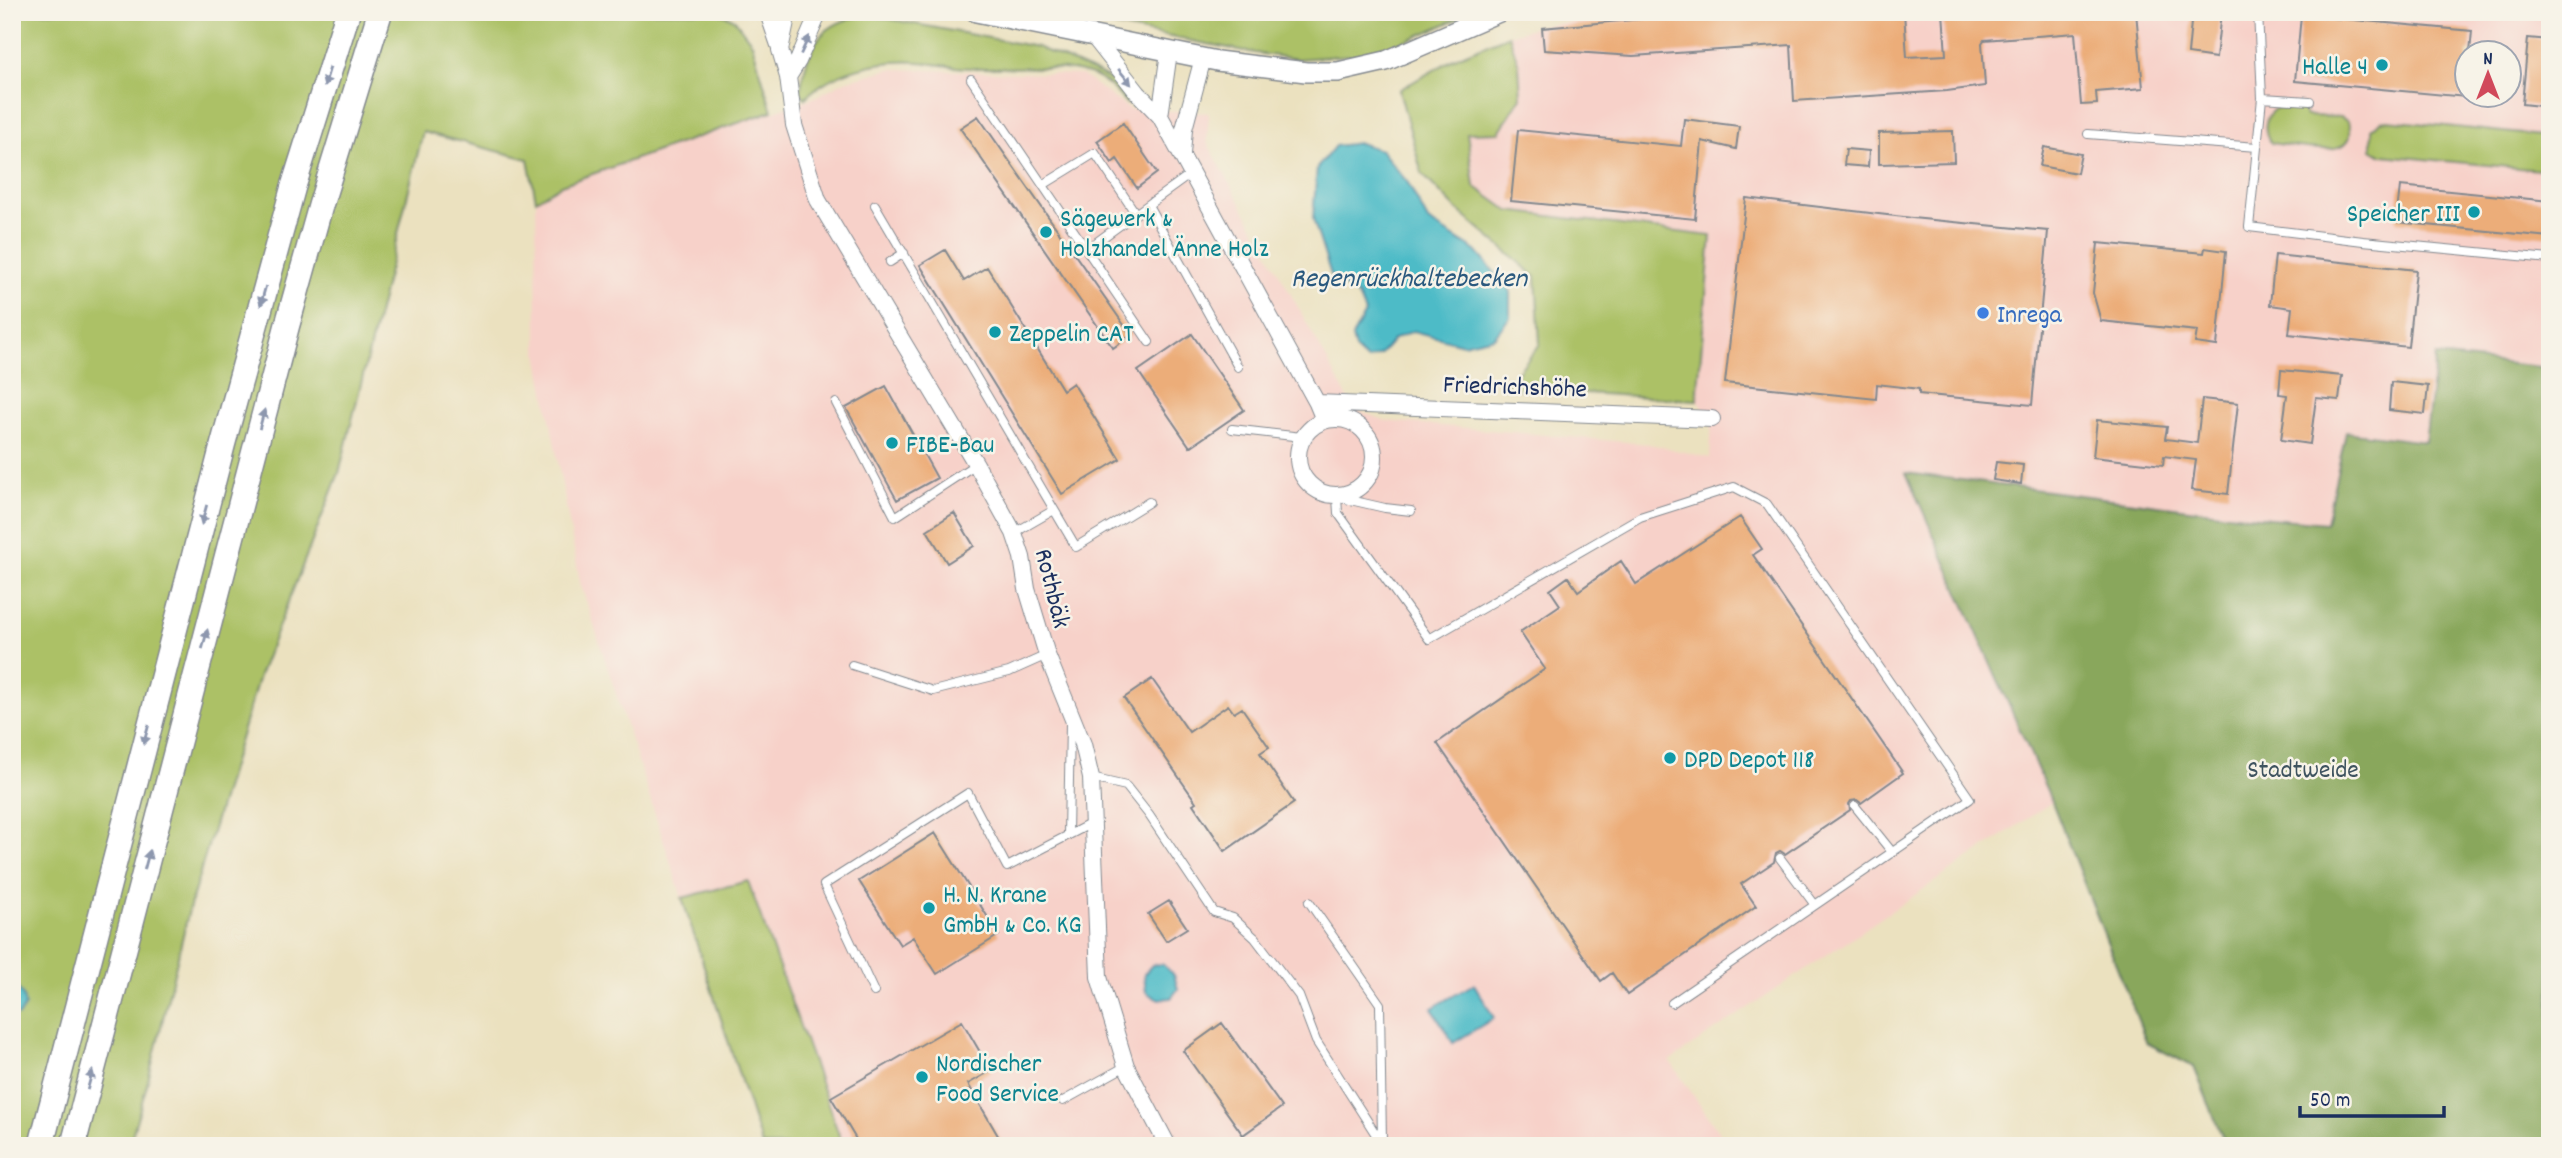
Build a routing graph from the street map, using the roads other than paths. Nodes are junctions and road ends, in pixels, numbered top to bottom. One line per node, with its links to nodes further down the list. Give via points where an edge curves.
1 (348, 12): 60 (highway, one-way to 60, via 293,188 226,431)
2 (380, 12): 61 (highway, one-way to 2, via 286,326)
3 (765, 12): 10 (street, Rothbäk)
4 (788, 12): 10 (street, Rothbäk)
5 (819, 12): 13 (street, one-way to 5)
6 (976, 12): 9 (street)
7 (1499, 12): 12 (street, via 1386,61 1338,72 1273,70)
8 (2258, 12): 15 (lane)
9 (1093, 36): 11 (street); 17 (street, one-way to 17)
10 (780, 50): 13 (street, Rothbäk)
11 (1169, 52): 12 (street); 17 (street)
12 (1203, 58): 20 (street, via 1184,129)
13 (788, 77): 38 (street, Rothbäk, via 794,125 818,200)
14 (971, 79): 22 (lane)
15 (2262, 98): 16 (lane); 19 (lane)
16 (2310, 101)
17 (1160, 116): 20 (street)
18 (2088, 134): 19 (lane)
19 (2257, 147): 28 (lane, via 2249,227)
20 (1182, 157): 21 (street)
21 (1192, 172): 24 (lane); 33 (street)
22 (1043, 185): 25 (lane, via 1095,153); 26 (lane)
23 (875, 205): 27 (lane)
24 (1148, 205): 25 (lane); 31 (lane)
25 (1136, 214): 26 (lane)
26 (1087, 249): 30 (lane)
27 (904, 253): 29 (lane); 41 (lane)
28 (2550, 259)
29 (890, 262)
30 (1149, 342)
31 (1238, 367)
32 (836, 403): 38 (lane, via 895,517)
33 (1317, 403): 34 (street, Friedrichshöhe); 35 (street)
34 (1712, 419)
35 (1324, 420): 37 (street); 39 (street, via 1346,419 1365,430 1375,450 1373,473 1358,490)
36 (1232, 429): 37 (lane)
37 (1302, 437): 39 (street, via 1296,455 1300,474 1315,491)
38 (976, 464): 43 (street, Rothbäk)
39 (1337, 497): 42 (lane); 51 (lane, via 1338,513 1429,639 1640,517 1734,487 1767,504 1969,799)
40 (1149, 502): 41 (lane, via 1076,547)
41 (1054, 510): 43 (lane)
42 (1411, 511)
43 (1014, 533): 44 (street, Rothbäk)
44 (1046, 656): 45 (lane, via 1009,672 933,691); 46 (street, Rothbäk)
45 (852, 665)
46 (1070, 709): 47 (street, Rothbäk); 50 (lane)
47 (1091, 778): 49 (street, Rothbäk); 59 (lane, via 1126,786 1214,912 1233,918 1255,938 1299,996 1316,1041)
48 (1855, 806): 51 (lane)
49 (1094, 822): 50 (lane); 57 (street, Rothbäk, via 1099,977)
50 (1068, 835): 55 (lane, via 1007,867 968,793 824,885)
51 (1892, 852): 54 (lane)
52 (1780, 858): 54 (lane)
53 (1310, 902): 59 (lane, via 1380,1004)
54 (1815, 905): 56 (lane)
55 (874, 992)
56 (1672, 1003)
57 (1126, 1066): 58 (lane); 62 (street, Rothbäk)
58 (1063, 1101)
59 (1383, 1145): 63 (lane)
60 (41, 1146)
61 (72, 1146)
62 (1168, 1146)
63 (1393, 1146)

